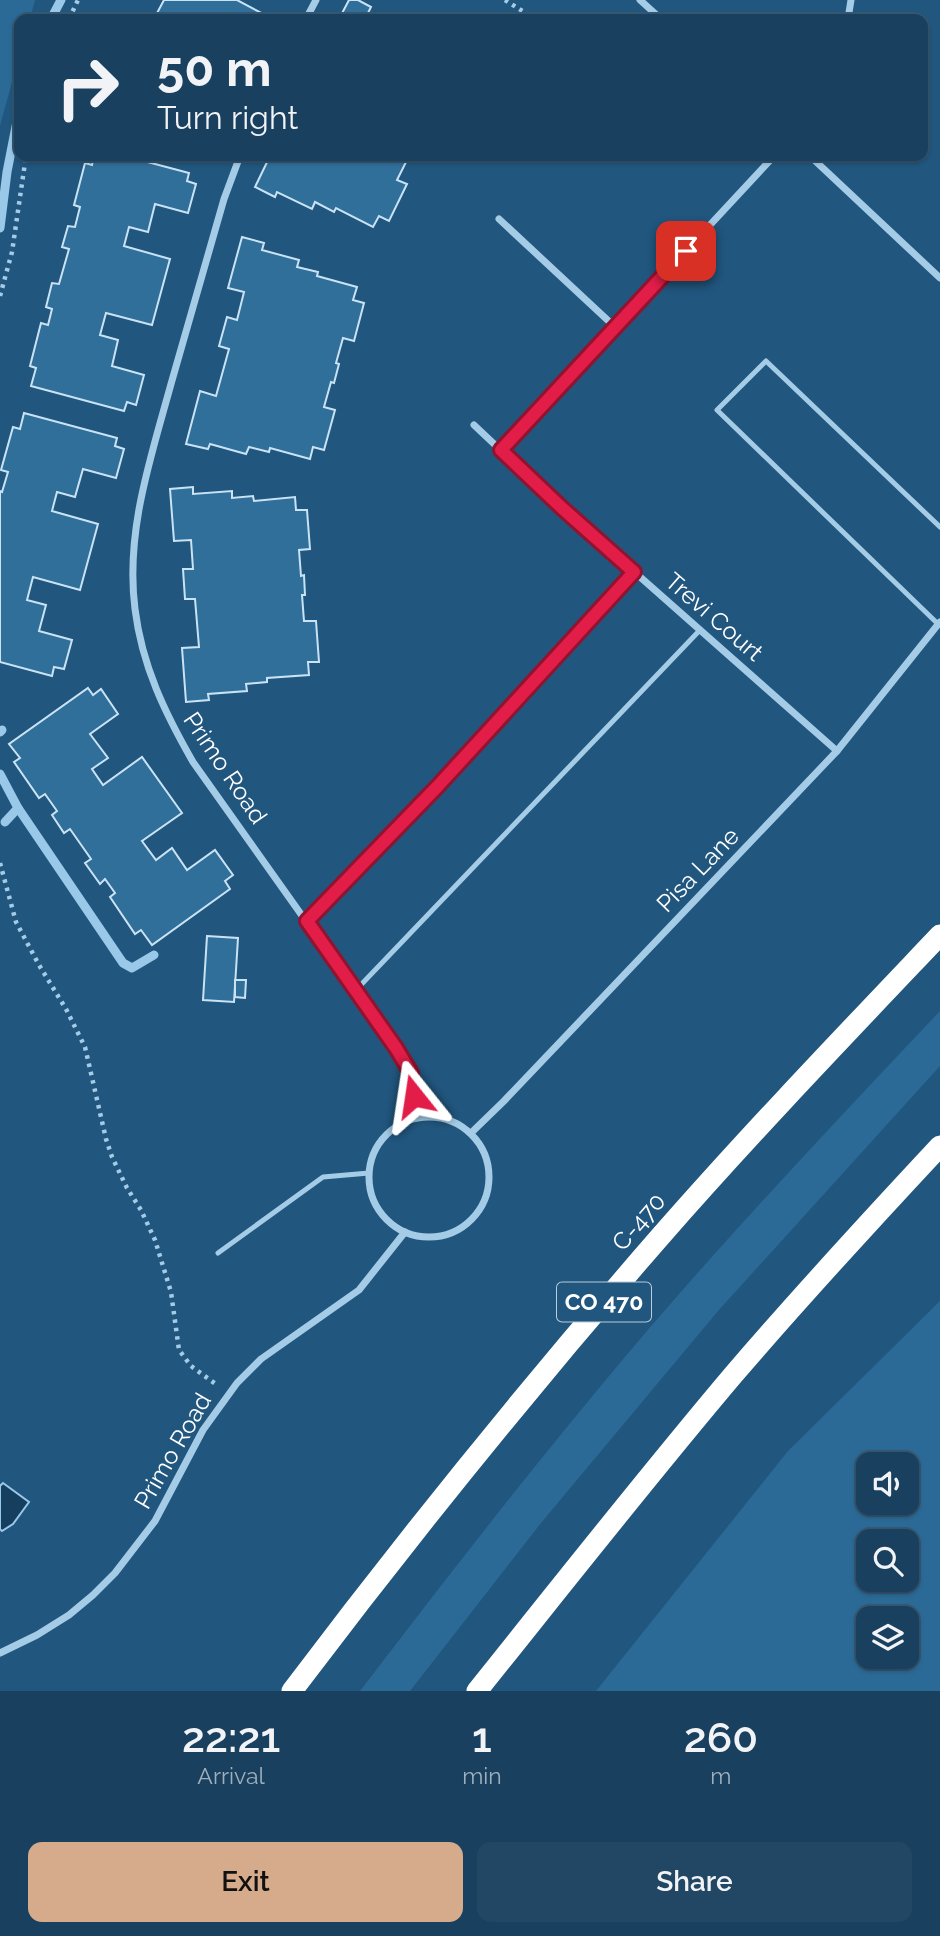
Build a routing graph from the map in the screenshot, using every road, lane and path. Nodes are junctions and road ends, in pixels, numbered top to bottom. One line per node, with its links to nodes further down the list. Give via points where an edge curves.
1 (505, 0): 3 (path)
2 (640, 0): 4 (street)
3 (527, 14)
4 (656, 14)
5 (25, 161): 11 (path, via 12,252)
6 (238, 161): 21 (street, Primo Road, via 147,469 134,540 134,607 155,690 173,728)
7 (769, 161): 12 (street)
8 (815, 161): 10 (street)
9 (499, 219): 12 (street)
10 (940, 278)
11 (0, 296)
12 (615, 327): 14 (street)
13 (474, 425): 14 (street, Trevi Court)
14 (501, 450): 16 (street, Trevi Court)
15 (940, 527): 17 (lane, via 766,362 717,410)
16 (634, 572): 18 (street, Trevi Court); 21 (lane)
17 (939, 623): 19 (street, Pisa Lane)
18 (700, 630): 19 (street, Trevi Court); 23 (lane)
19 (837, 751): 25 (street, Pisa Lane)
20 (0, 863): 30 (path, via 16,922 85,1047 112,1157 155,1240 171,1292 179,1350)
21 (307, 921): 23 (street, Primo Road)
22 (940, 935): 32 (highway, C-470 / CO 470, via 778,1106 586,1323)
23 (356, 990): 24 (street, Primo Road, via 411,1073)
24 (417, 1118): 25 (street, via 445,1120); 27 (street, via 384,1138)
25 (471, 1133): 28 (street, via 489,1167 483,1205 470,1222 453,1233 433,1238)
26 (940, 1146): 33 (highway, via 734,1374)
27 (369, 1173): 28 (street, via 371,1193 380,1212); 29 (lane, via 323,1177)
28 (405, 1232): 31 (street, Primo Road, via 359,1290 261,1359 237,1383 212,1414 155,1521 115,1573 68,1615)
29 (218, 1253)
30 (205, 1376)
31 (0, 1653)
32 (292, 1691)
33 (477, 1691)

